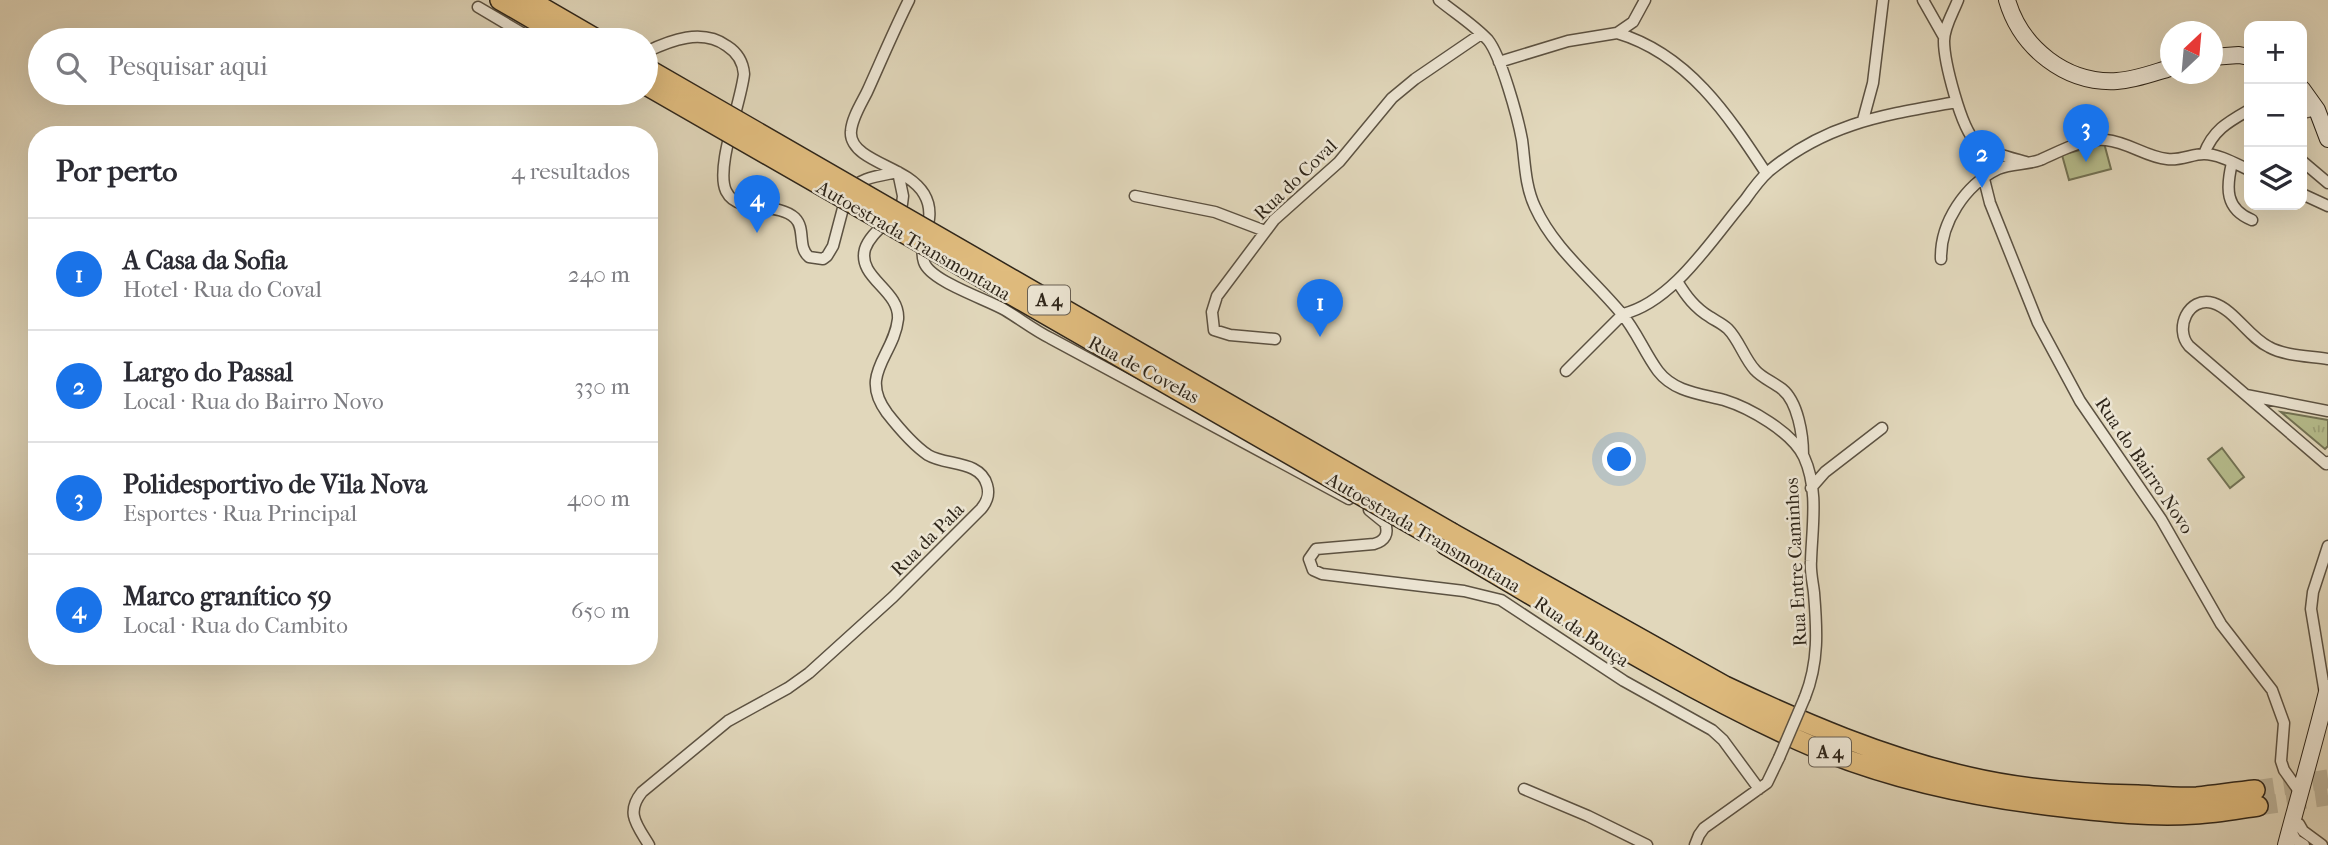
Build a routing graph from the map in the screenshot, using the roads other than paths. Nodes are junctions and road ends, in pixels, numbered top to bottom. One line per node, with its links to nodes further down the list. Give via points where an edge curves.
1 (500, 0): 13 (highway)
2 (529, 0): 14 (highway)
3 (909, 0): 36 (street, Rua de Covelas, via 851,131 858,149)
4 (1439, 0): 16 (street, Rua Entre Caminhos)
5 (1645, 0): 11 (street)
6 (1883, 0): 29 (street, via 1873,83)
7 (1923, 0): 17 (street)
8 (1958, 0): 17 (street)
9 (2007, 0): 23 (main road, via 2023,36 2061,68 2106,81)
10 (478, 7): 12 (street)
11 (1636, 18): 15 (street); 18 (street)
12 (514, 28)
13 (548, 28)
14 (577, 28)
15 (1617, 33): 18 (street); 22 (street, via 1568,41)
16 (1481, 34): 22 (street, Rua Entre Caminhos); 45 (street, Rua do Coval, via 1392,98 1343,158)
17 (1944, 37): 26 (street)
18 (1642, 43): 38 (street, via 1702,85)
19 (658, 47): 36 (street, via 700,37 721,42 738,55 744,74 724,167 725,189 741,204 794,217 803,251 809,257 823,259 831,252 853,186)
20 (2223, 56): 21 (main road)
21 (2244, 56)
22 (1499, 62): 48 (street, Rua Entre Caminhos, via 1520,130 1535,208 1565,253)
23 (2160, 71)
24 (658, 75): 59 (highway, Autoestrada Transmontana / A 4, bridge)
25 (658, 92): 59 (highway, Autoestrada Transmontana / A 4, bridge)
26 (1956, 102): 29 (street); 32 (street, via 1975,141)
27 (2310, 112): 30 (main road)
28 (2244, 113): 31 (street, via 2221,126)
29 (1863, 120): 38 (street, via 1806,144)
30 (2328, 139)
31 (2204, 154): 32 (street, via 2166,159 2122,143 2097,140); 33 (street)
32 (2026, 162): 39 (street, via 1998,169)
33 (2232, 163): 35 (street); 44 (street, via 2233,206)
34 (2307, 166): 40 (street)
35 (2244, 168)
36 (898, 172): 58 (street, Rua de Covelas, via 916,184 928,201 923,260 935,274); 67 (street, Rua da Pala, via 902,204 869,241 865,252 866,266 898,315 876,375 877,394 890,417 926,453 980,473 988,485 987,500 900,590 814,669 730,720 642,792 633,816)
37 (2328, 172): 40 (street)
38 (1766, 173): 47 (street)
39 (1984, 179): 46 (street, via 1949,219 1942,235); 62 (street, Rua do Bairro Novo, via 2038,323 2080,401 2180,549 2221,624 2272,690 2284,723 2281,761 2284,770)
40 (2328, 185)
41 (1135, 196): 45 (street, via 1215,212)
42 (2307, 196): 43 (street)
43 (2328, 206)
44 (2252, 220)
45 (1265, 231): 49 (street, Rua do Coval, via 1217,296 1212,325 1226,335)
46 (1941, 259)
47 (1677, 281): 48 (street, via 1648,305); 55 (street, via 1696,307 1728,330 1757,372 1785,391 1803,440)
48 (1623, 314): 51 (street); 55 (street, Rua Entre Caminhos, via 1665,379 1691,393 1749,410 1782,431)
49 (1275, 339)
50 (2328, 359): 52 (street, via 2272,349 2219,306 2208,302 2194,306 2183,323 2184,340)
51 (1566, 371)
52 (2243, 394): 53 (street); 56 (street)
53 (2328, 411)
54 (1882, 428): 57 (street)
55 (1803, 455): 57 (street, Rua Entre Caminhos)
56 (2328, 462)
57 (1811, 488): 64 (street, Rua Entre Caminhos, bridge, via 1817,655 1813,676 1779,758)
58 (1370, 510): 64 (street, Rua da Bouça, via 1385,523 1382,541 1316,549 1309,559 1312,570 1501,600 1624,681 1712,730)
59 (1449, 539): 65 (highway, Autoestrada Transmontana / A 4, via 1725,686 1863,745 1916,762 2019,787)
60 (2328, 546): 61 (street, via 2311,609)
61 (2327, 693): 62 (main road)
62 (2302, 780): 66 (main road)
63 (1524, 789): 68 (street)
64 (1759, 789): 69 (street, via 1704,828)
65 (2257, 798)
66 (2297, 838): 70 (street)
67 (649, 845)
68 (1647, 845)
69 (1695, 845)
70 (2322, 845)

